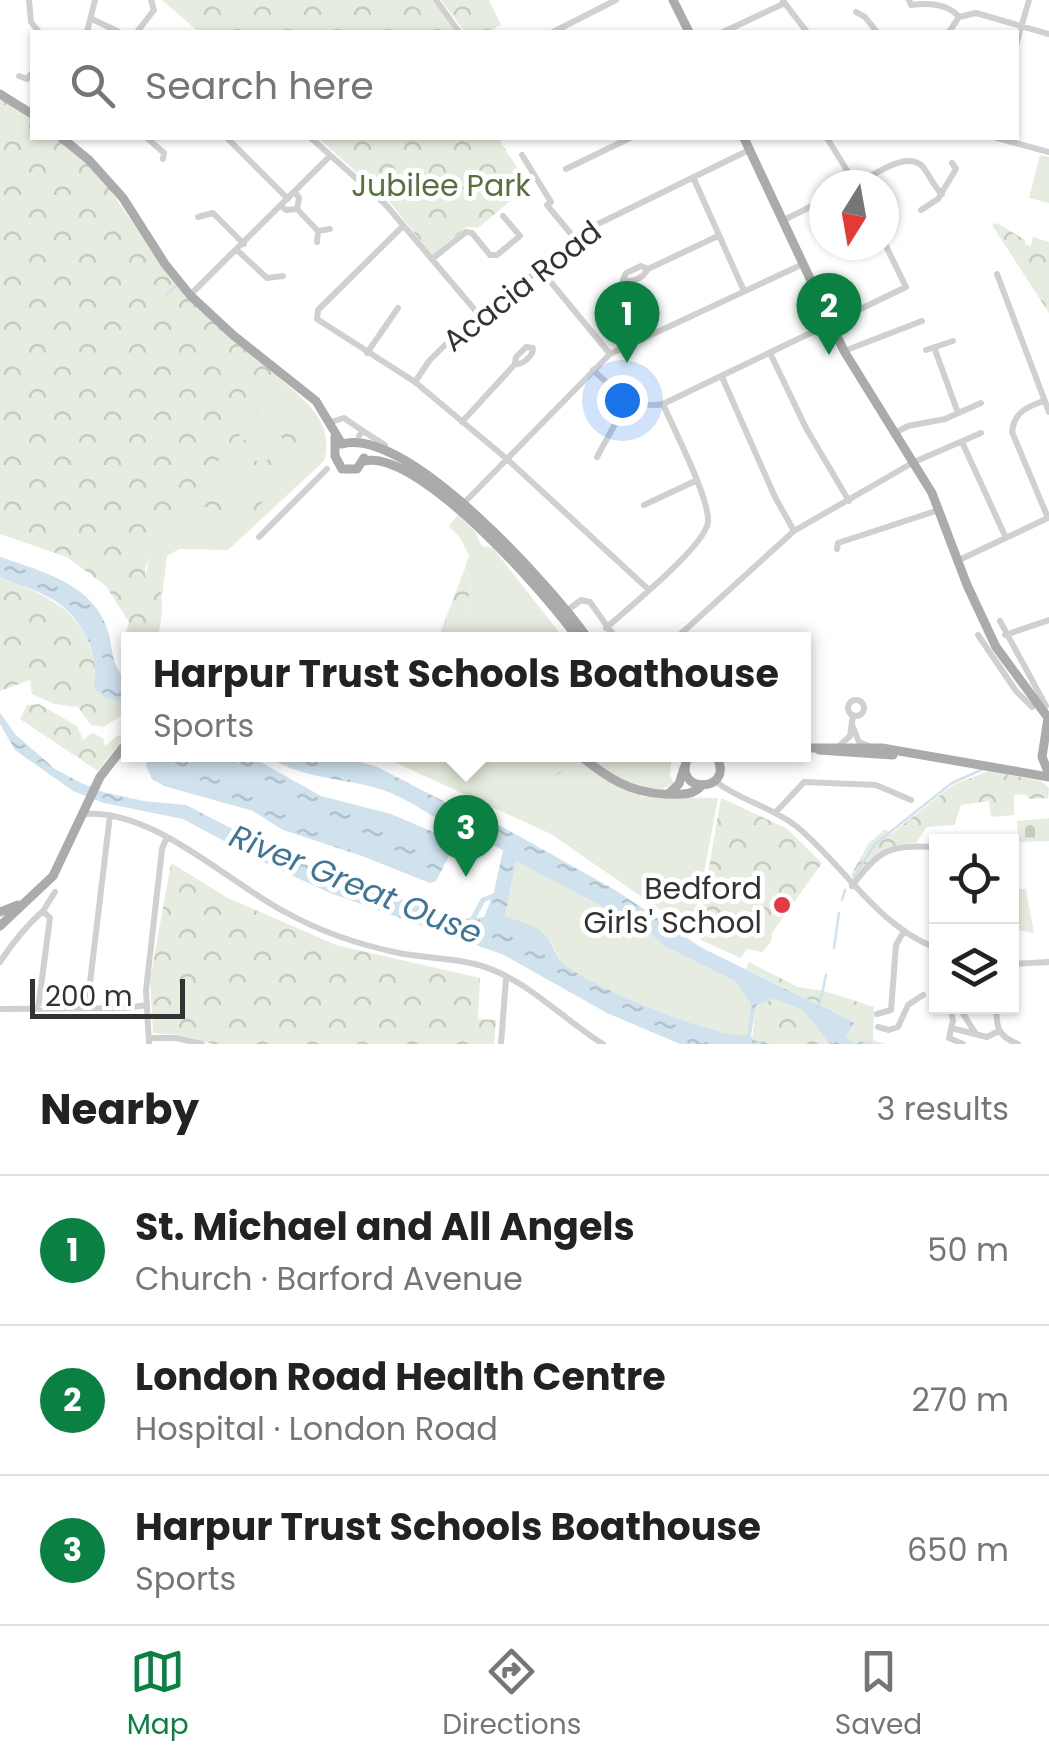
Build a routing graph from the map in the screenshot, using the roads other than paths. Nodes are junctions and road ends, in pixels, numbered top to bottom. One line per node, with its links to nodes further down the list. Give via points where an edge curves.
1 (29, 0): 15 (street)
2 (95, 0): 13 (street)
3 (151, 0): 18 (street, via 154,10)
4 (436, 0): 19 (street)
5 (616, 0): 9 (street)
6 (673, 0): 21 (main road)
7 (908, 0): 12 (street, via 911,6 951,9)
8 (1029, 0): 14 (street)
9 (605, 2): 20 (street)
10 (784, 2): 22 (street); 23 (street)
11 (856, 12): 24 (street)
12 (958, 17): 14 (street, via 976,14); 25 (street)
13 (92, 19): 16 (street); 17 (street)
14 (1022, 26): 26 (street); 27 (street)
15 (37, 30)
16 (88, 30)
17 (115, 30)
18 (139, 30)
19 (458, 30)
20 (556, 30)
21 (689, 30)
22 (728, 30)
23 (805, 30)
24 (876, 30)
25 (951, 30)
26 (1049, 34)
27 (1019, 35)
28 (30, 74): 29 (street)
29 (19, 76)
30 (0, 94): 31 (main road)
31 (30, 113)
32 (64, 140): 75 (main road, via 123,198)
33 (150, 140): 42 (street)
34 (229, 140): 52 (street)
35 (313, 140): 44 (street)
36 (626, 140): 46 (street)
37 (745, 140): 40 (main road)
38 (828, 140): 47 (street)
39 (1004, 140): 41 (street)
40 (749, 150): 49 (street, Acacia Road); 59 (main road)
41 (1049, 152)
42 (166, 154)
43 (522, 155): 64 (street, via 526,172)
44 (330, 156): 50 (street); 60 (street)
45 (952, 163): 51 (street, via 956,169)
46 (566, 169)
47 (847, 170)
48 (885, 170): 51 (street, via 901,162 920,164)
49 (692, 178): 63 (street); 64 (street, Acacia Road)
50 (295, 192): 52 (street); 55 (street)
51 (942, 194): 56 (street)
52 (288, 199): 53 (street)
53 (281, 206): 55 (street); 66 (street)
54 (809, 207): 59 (street)
55 (297, 209): 62 (street)
56 (920, 210)
57 (503, 216): 67 (street, via 524,234 497,255 466,232)
58 (198, 217): 66 (street, via 213,214)
59 (781, 221): 69 (main road)
60 (403, 226): 67 (street); 82 (street, via 318,310 316,319)
61 (330, 229): 62 (street)
62 (318, 230): 65 (street)
63 (718, 236): 70 (street); 74 (street)
64 (576, 240): 71 (street, Acacia Road)
65 (316, 242)
66 (240, 247): 73 (street, via 267,278); 75 (street)
67 (432, 259): 77 (street)
68 (893, 260): 79 (street, via 906,287)
69 (801, 265): 74 (street); 79 (main road)
70 (648, 268)
71 (540, 270): 77 (street, Acacia Road); 83 (street)
72 (997, 274): 90 (street)
73 (282, 276)
74 (744, 291): 83 (street)
75 (190, 296): 96 (main road, via 306,392)
76 (398, 308): 82 (street)
77 (480, 316): 88 (street, Acacia Road, via 438,350)
78 (922, 321): 81 (street)
79 (830, 324): 81 (main road); 84 (street)
80 (954, 341): 94 (street, via 930,349)
81 (844, 351): 97 (main road)
82 (367, 354): 88 (street)
83 (610, 354): 86 (street)
84 (770, 354): 87 (street); 110 (street)
85 (515, 364): 95 (street)
86 (593, 370): 89 (street); 104 (street)
87 (722, 377): 92 (street); 115 (street)
88 (415, 382): 95 (street)
89 (628, 400): 92 (street); 103 (street)
90 (1043, 401): 93 (street); 114 (street, via 1020,406 1013,438)
91 (980, 403): 94 (street)
92 (663, 404): 109 (street)
93 (1049, 412)
94 (958, 413): 97 (street)
95 (462, 422): 104 (street)
96 (333, 426): 99 (street, via 344,418); 102 (main road)
97 (895, 432): 106 (main road)
98 (981, 433): 100 (street)
99 (361, 438): 101 (street); 102 (main road); 105 (main road); 111 (main road)
100 (962, 442): 106 (street); 117 (street)
101 (385, 445)
102 (338, 451): 107 (street); 108 (main road)
103 (597, 456)
104 (507, 459): 111 (street); 120 (street)
105 (364, 462): 108 (main road, via 353,471); 125 (main road, via 396,464 449,502)
106 (914, 462): 110 (street); 113 (main road)
107 (328, 469): 108 (street); 116 (street)
108 (342, 469)
109 (695, 481): 112 (street); 120 (street, via 708,518 704,536)
110 (849, 501): 115 (street)
111 (463, 504): 121 (main road)
112 (644, 505)
113 (939, 510): 118 (street); 119 (main road)
114 (1049, 518): 117 (street)
115 (794, 532): 128 (street)
116 (258, 538)
117 (1006, 538): 119 (street)
118 (836, 549)
119 (957, 561): 130 (main road, via 982,632)
120 (648, 589): 124 (street)
121 (568, 610): 124 (street, via 590,602); 126 (main road)
122 (1049, 620): 129 (street)
123 (1000, 621): 129 (street)
124 (606, 628): 127 (street)
125 (573, 632)
126 (583, 632)
127 (610, 632)
128 (683, 632)
129 (1005, 635): 130 (street)
130 (1045, 714): 138 (main road)
131 (854, 715): 132 (street)
132 (852, 726): 133 (street); 135 (street, via 859,742)
133 (838, 746): 134 (main road); 135 (main road)
134 (811, 748)
135 (873, 748): 139 (main road)
136 (811, 749): 139 (main road)
137 (121, 751): 152 (main road)
138 (1045, 751): 145 (main road, via 1026,769); 146 (main road)
139 (928, 756): 145 (main road)
140 (590, 762): 149 (main road, via 626,787)
141 (685, 762): 149 (main road)
142 (686, 762): 148 (main road, via 691,782)
143 (716, 762): 147 (main road)
144 (726, 762): 147 (main road)
145 (1010, 770): 146 (main road)
146 (1049, 775)
147 (718, 776): 148 (main road); 151 (street, via 735,796)
148 (702, 786): 149 (main road)
149 (668, 794)
150 (910, 800): 151 (street, via 876,785 804,782)
151 (776, 812): 156 (street, via 812,840)
152 (82, 814): 153 (street); 158 (main road, via 57,871)
153 (110, 815): 154 (street); 170 (street)
154 (168, 837): 167 (street, via 317,928 389,951 476,964); 169 (street)
155 (929, 847): 156 (street, via 886,850)
156 (852, 886): 162 (street)
157 (55, 892): 159 (street)
158 (26, 902): 160 (main road); 161 (main road)
159 (43, 911): 164 (street); 172 (street, via 50,923)
160 (0, 912)
161 (0, 926)
162 (904, 930): 163 (street); 173 (street, via 896,945)
163 (929, 944)
164 (0, 962)
165 (1049, 962): 166 (street)
166 (1019, 964)
167 (506, 979): 185 (street); 186 (street)
168 (923, 995): 178 (street)
169 (147, 1005): 170 (street); 183 (street)
170 (86, 1008): 172 (street)
171 (0, 1009): 172 (street)
172 (38, 1009)
173 (891, 1010): 174 (street); 178 (street)
174 (877, 1014)
175 (953, 1014): 180 (street)
176 (963, 1014): 182 (street)
177 (998, 1014): 181 (street)
178 (903, 1015): 179 (street, via 894,1030)
179 (878, 1027)
180 (951, 1028): 182 (street); 187 (street, via 951,1040)
181 (999, 1032): 182 (street); 188 (street)
182 (977, 1035)
183 (149, 1041): 184 (street)
184 (197, 1043)
185 (501, 1044)
186 (604, 1044)
187 (963, 1044)
188 (1018, 1044)

